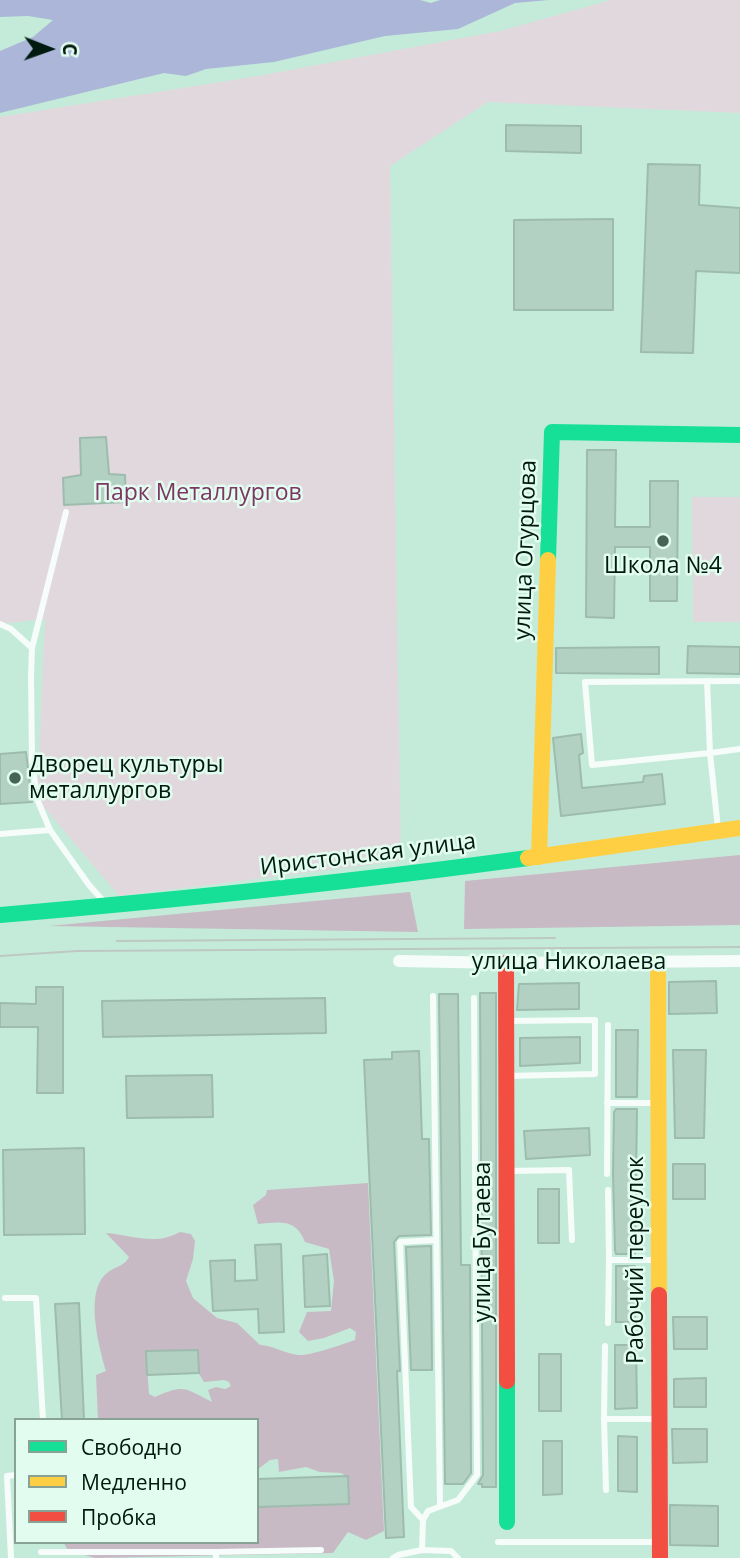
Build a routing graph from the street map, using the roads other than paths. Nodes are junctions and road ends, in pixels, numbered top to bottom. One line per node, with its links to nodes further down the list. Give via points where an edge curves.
1 (740, 435): 13 (street, улица Огурцова, via 552,432)
2 (66, 512): 4 (lane)
3 (0, 624): 4 (lane)
4 (32, 648): 10 (lane, via 32,761 37,799)
5 (707, 681): 6 (lane); 8 (lane); 8 (lane, via 585,682 592,765)
6 (740, 681)
7 (740, 749): 8 (lane)
8 (710, 753): 11 (lane)
9 (740, 828): 11 (street, Иристонская улица)
10 (50, 830): 12 (lane); 14 (lane)
11 (718, 831): 13 (street, Иристонская улица)
12 (0, 835)
13 (539, 857): 14 (street, Иристонская улица)
14 (108, 906): 15 (street, Иристонская улица)
15 (0, 915)
16 (399, 961): 19 (street, улица Николаева)
17 (740, 961): 18 (street, улица Николаева)
18 (658, 962): 19 (street, улица Николаева); 25 (street, Рабочий переулок)
19 (506, 963): 22 (street, улица Бутаева)
20 (433, 996): 30 (lane)
21 (474, 998): 42 (lane, via 477,1475 458,1500)
22 (505, 1021): 24 (street, улица Бутаева); 24 (lane, via 595,1020 595,1074)
23 (608, 1025): 26 (lane)
24 (506, 1076): 27 (street, улица Бутаева)
25 (659, 1102): 26 (lane); 32 (street, Рабочий переулок)
26 (607, 1103): 28 (lane)
27 (506, 1171): 31 (lane, via 569,1170); 44 (street, улица Бутаева)
28 (607, 1174)
29 (607, 1190): 33 (lane)
30 (436, 1240): 42 (lane); 43 (lane, via 400,1242 411,1507)
31 (572, 1240)
32 (659, 1259): 33 (lane); 39 (street, Рабочий переулок)
33 (609, 1260): 35 (lane)
34 (5, 1298): 37 (lane, via 36,1298)
35 (608, 1323)
36 (605, 1346): 38 (lane)
37 (43, 1418)
38 (604, 1419): 39 (lane); 41 (lane)
39 (660, 1419): 48 (street, Рабочий переулок)
40 (14, 1475): 51 (lane, via 7,1476)
41 (606, 1490)
42 (440, 1506): 43 (lane, via 428,1511)
43 (423, 1520): 47 (lane)
44 (507, 1522)
45 (498, 1542): 48 (lane)
46 (321, 1550): 50 (lane)
47 (422, 1550): 52 (lane); 53 (lane, via 451,1552)
48 (660, 1550)
49 (41, 1552): 50 (lane)
50 (216, 1555)
51 (10, 1558)
52 (393, 1558)
53 (458, 1558)

